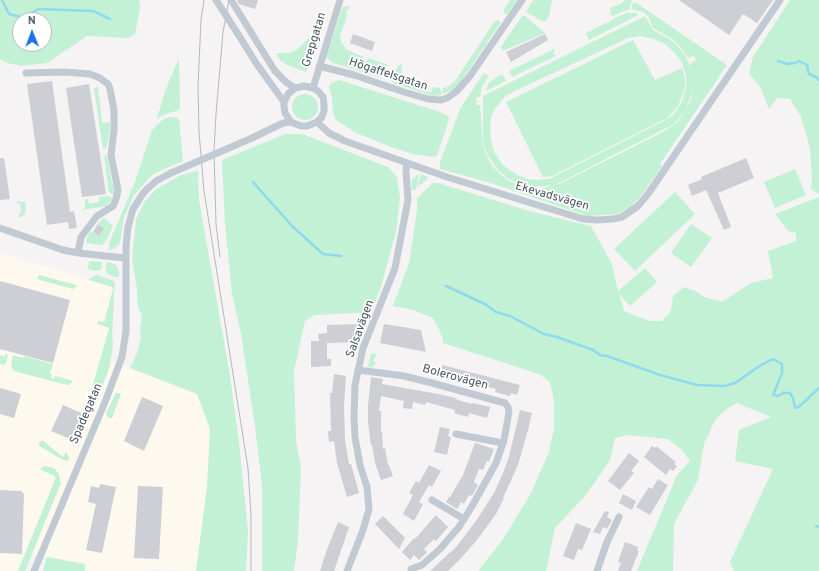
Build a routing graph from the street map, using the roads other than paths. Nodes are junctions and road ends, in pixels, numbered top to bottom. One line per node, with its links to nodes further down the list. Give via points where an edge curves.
1 (216, 0): 10 (street, bridge)
2 (231, 0): 8 (street, via 275,70)
3 (340, 0): 6 (street, Grepgatan)
4 (522, 0): 6 (street, Högaffelsgatan, via 470,76 457,92 441,100 428,99)
5 (780, 0): 13 (street, Ekevadsvägen, via 648,194 638,206 622,217 583,219)
6 (319, 66): 9 (street, Grepgatan)
7 (26, 73): 15 (street, via 90,74 108,84 110,89 114,110 112,155 118,190 113,206 97,216 82,237)
8 (295, 88): 9 (street); 10 (street)
9 (313, 88): 12 (street, via 318,91 324,104 322,117)
10 (284, 102): 11 (street, via 285,113)
11 (291, 122): 12 (street, Spadegatan, via 301,126); 16 (street, Spadegatan, bridge, via 283,123 171,173 150,186 133,209 128,226)
12 (317, 122): 13 (street, Ekevadsvägen, via 346,141)
13 (407, 164): 17 (street, Salsavägen, via 408,200 395,268 369,331)
14 (0, 228): 15 (street, via 62,250)
15 (78, 253): 16 (street)
16 (125, 258): 24 (street, Spadegatan, via 126,331 122,357)
17 (358, 370): 19 (street, Bolerovägen, via 404,376 505,403 509,412); 25 (street, Salsavägen, via 354,397 355,437 367,487 369,509)
18 (456, 434): 19 (street)
19 (503, 443): 22 (street, Bolerovägen, via 496,463)
20 (432, 500): 22 (street)
21 (619, 517): 26 (street)
22 (464, 519): 23 (street, Bolerovägen, via 440,549 422,565)
23 (410, 570)
24 (34, 571)
25 (347, 571)
26 (597, 571)

